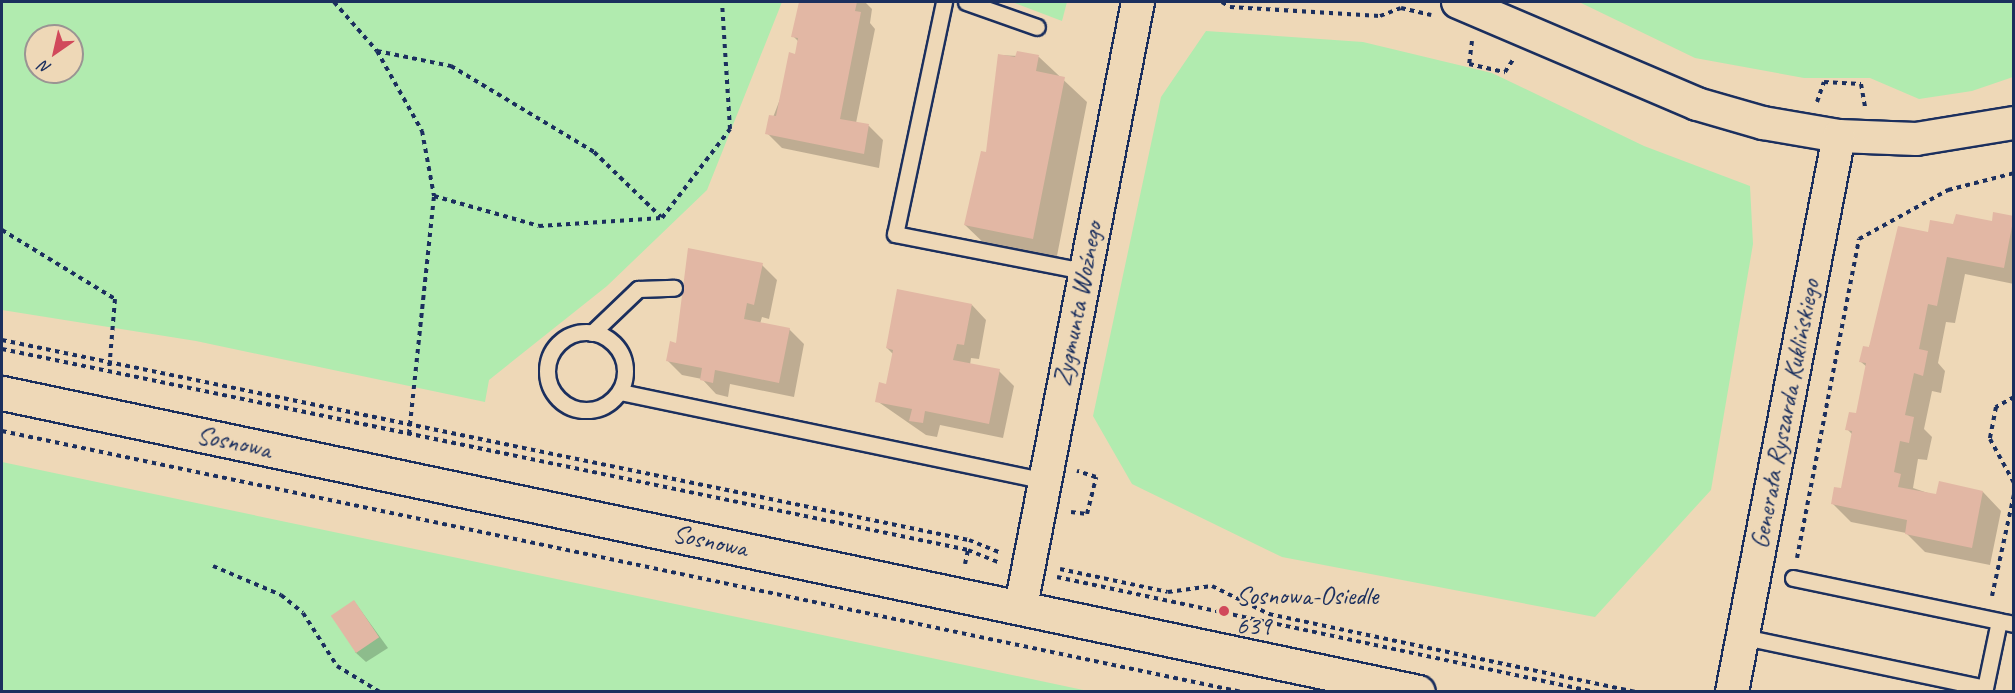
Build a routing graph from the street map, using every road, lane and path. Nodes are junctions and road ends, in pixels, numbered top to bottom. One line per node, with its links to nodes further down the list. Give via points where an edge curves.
1 (334, 2): 9 (path)
2 (722, 2): 16 (path, via 730,129)
3 (944, 2): 18 (lane, via 895,234)
4 (966, 2): 8 (lane)
5 (1138, 2): 18 (street, Zygmunta Woźnego)
6 (1458, 2): 7 (street)
7 (1500, 9): 13 (street, via 1697,104)
8 (1037, 27)
9 (377, 51): 15 (path, via 422,130); 16 (path, via 461,72 594,152)
10 (1809, 107): 11 (path, via 1821,98 1824,82 1861,84)
11 (1869, 113)
12 (2013, 123): 13 (street, via 1916,139)
13 (1839, 136): 39 (street, Generała Ryszarda Kuklińskiego)
14 (2013, 173): 36 (path, via 1948,190 1859,239)
15 (434, 196): 16 (path, via 539,226); 28 (path)
16 (662, 218)
17 (2, 230): 23 (path, via 115,299)
18 (1084, 271): 31 (street, Zygmunta Woźnego)
19 (674, 288): 20 (lane, via 638,289)
20 (592, 333): 25 (lane, via 618,348 625,377); 25 (lane, via 563,340 552,351 547,365 555,395 580,410 596,410)
21 (2, 340): 23 (path)
22 (2, 349): 24 (path)
23 (111, 362): 24 (path); 28 (path)
24 (109, 371): 30 (path)
25 (620, 392): 31 (lane)
26 (2, 393): 37 (street, Sosnowa)
27 (2013, 397): 32 (path, via 1996,407 1990,439)
28 (411, 425): 30 (path); 34 (path, via 969,540)
29 (2, 431): 41 (path)
30 (409, 434): 34 (path, via 968,550 1005,565)
31 (1043, 480): 34 (street, Zygmunta Woźnego)
32 (2013, 483)
33 (2013, 494): 38 (path)
34 (1031, 562): 37 (street, Zygmunta Woźnego); 43 (path, via 1055,577); 44 (path, via 1168,592 1212,586 1269,614)
35 (213, 566): 40 (path, via 281,595 303,613 337,666)
36 (1792, 578): 38 (lane)
37 (1021, 606): 42 (street, Sosnowa)
38 (2000, 621): 39 (lane, via 1985,688)
39 (1744, 637): 45 (street, Generała Ryszarda Kuklińskiego)
40 (380, 692)
41 (1242, 692)
42 (1418, 692)
43 (1595, 692)
44 (1636, 692)
45 (1732, 692)

